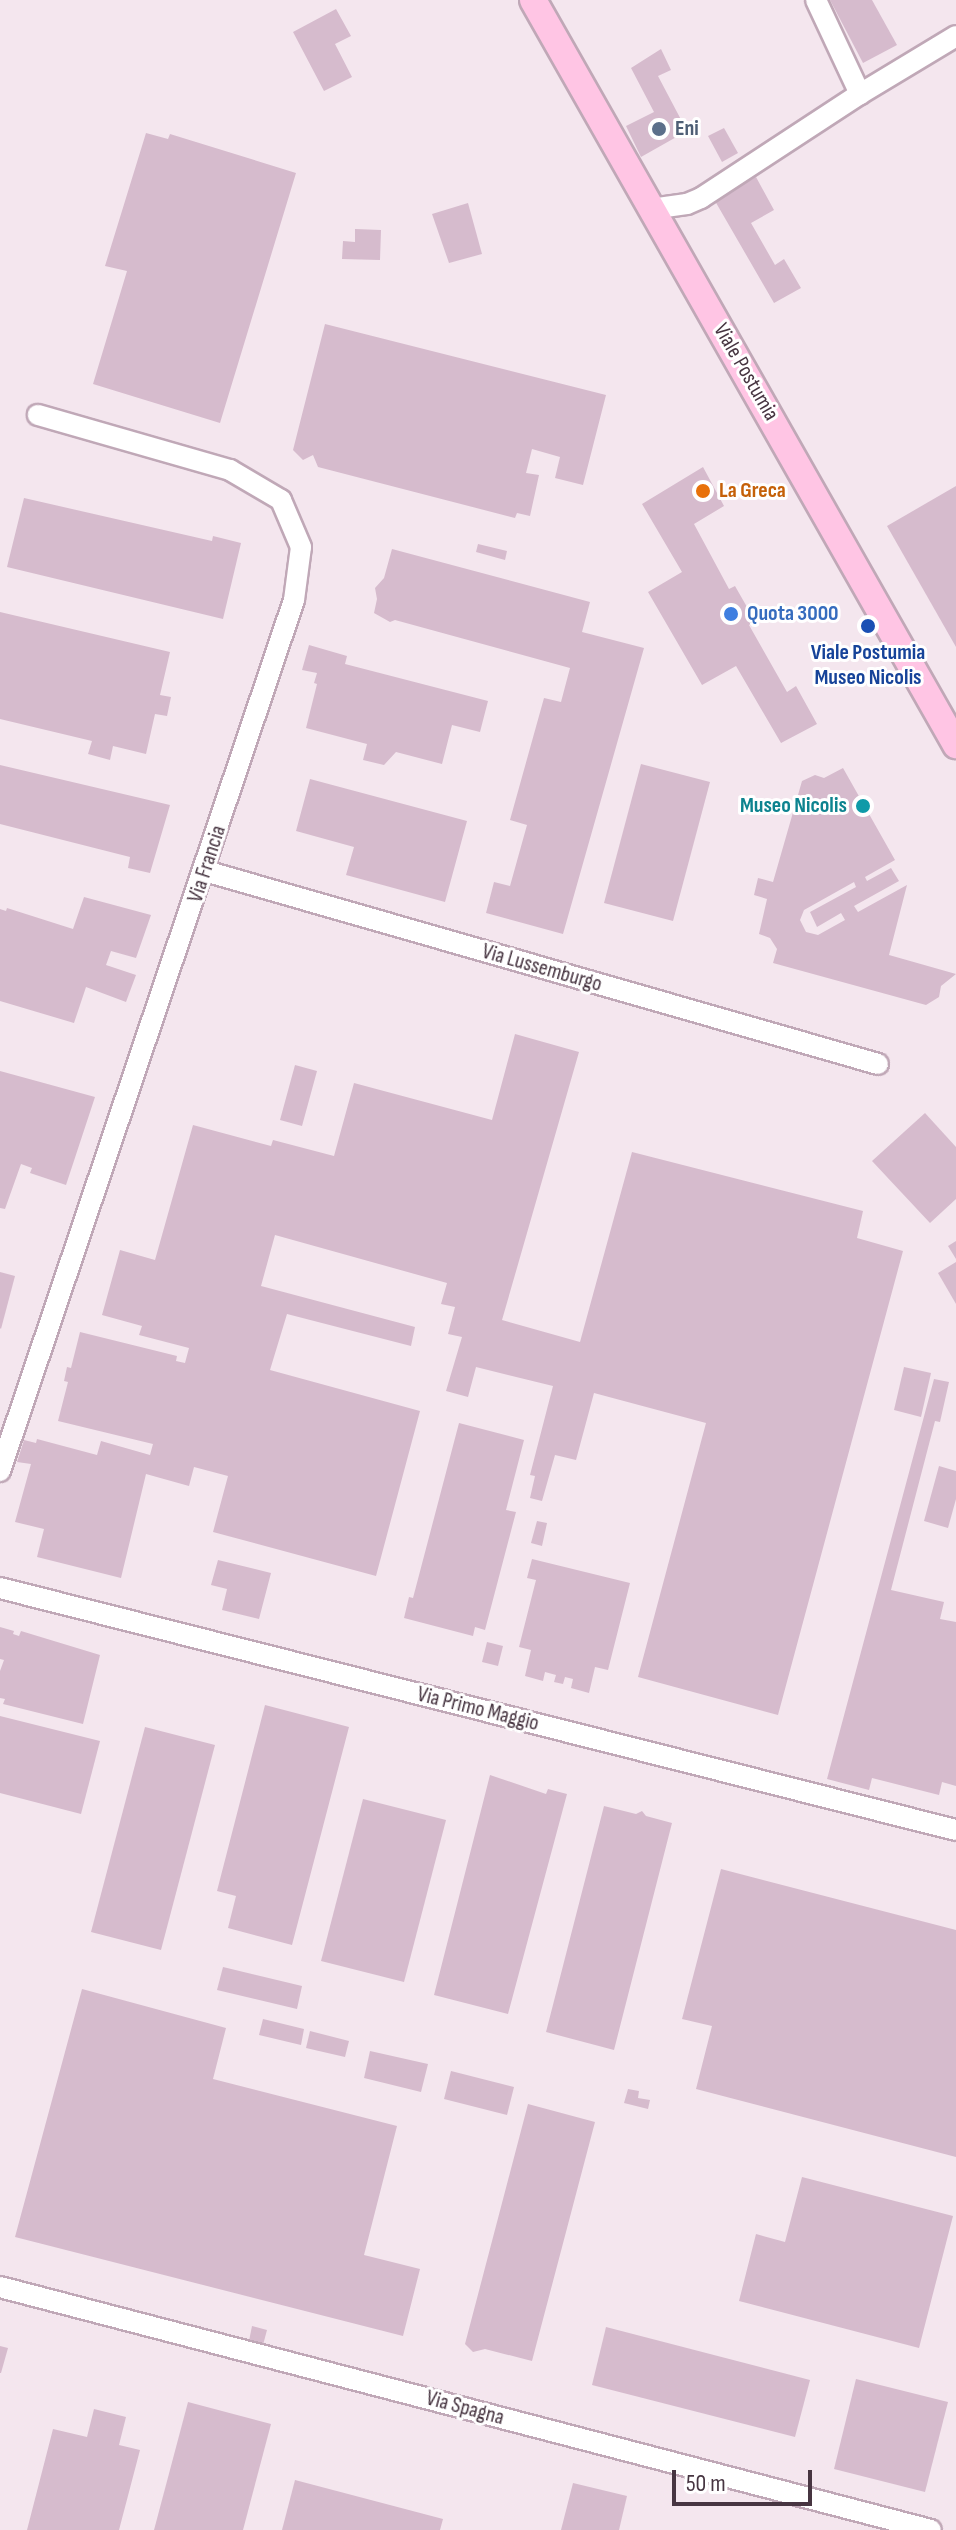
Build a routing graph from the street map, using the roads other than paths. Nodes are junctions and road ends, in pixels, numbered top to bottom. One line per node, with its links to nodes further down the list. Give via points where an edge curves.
1 (533, 0): 5 (main road, Viale Postumia)
2 (816, 0): 4 (street)
3 (956, 36): 4 (street)
4 (860, 94): 5 (street, via 701,198)
5 (651, 209): 7 (main road, Viale Postumia)
6 (38, 415): 8 (street, Via Francia, via 230,470 281,500 301,547 294,600)
7 (956, 745)
8 (205, 871): 9 (street, Via Lussemburgo); 10 (street, Via Francia)
9 (878, 1064)
10 (0, 1471)
11 (0, 1588): 12 (street, Via Primo Maggio)
12 (956, 1830)
13 (0, 2287): 14 (street, Via Spagna)
14 (931, 2530)

